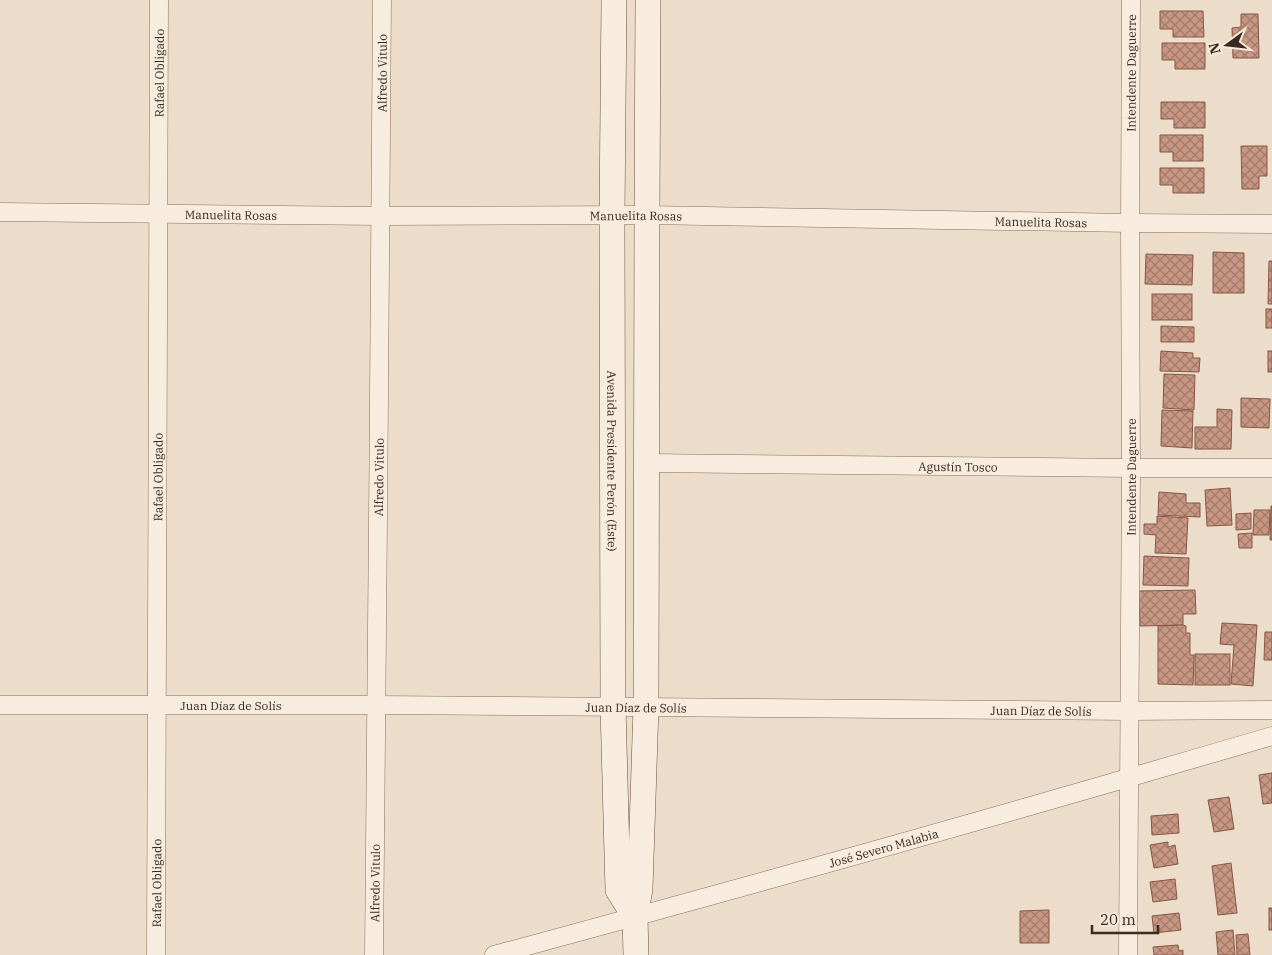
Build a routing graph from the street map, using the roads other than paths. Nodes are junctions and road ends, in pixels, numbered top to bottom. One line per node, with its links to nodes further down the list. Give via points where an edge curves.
1 (159, 0): 7 (street, Rafael Obligado)
2 (382, 0): 10 (street, Alfredo Vitulo)
3 (614, 0): 8 (main road, Avenida Presidente Perón (Este))
4 (648, 0): 9 (main road)
5 (1131, 0): 11 (street, Intendente Daguerre)
6 (0, 212): 7 (street, Manuelita Rosas)
7 (158, 213): 10 (street, Manuelita Rosas); 18 (street, Rafael Obligado)
8 (612, 215): 9 (street, Manuelita Rosas); 10 (street, Manuelita Rosas); 19 (main road, Avenida Presidente Perón (Este))
9 (647, 215): 11 (street, Manuelita Rosas); 13 (main road)
10 (381, 216): 17 (street, Alfredo Vitulo)
11 (1130, 223): 12 (street, Manuelita Rosas); 14 (street, Intendente Daguerre)
12 (1272, 224)
13 (646, 463): 14 (street, Agustín Tosco); 20 (main road)
14 (1131, 468): 15 (street, Agustín Tosco); 22 (street, Intendente Daguerre)
15 (1272, 468)
16 (0, 705): 18 (street, Juan Díaz de Solís)
17 (375, 705): 18 (street, Juan Díaz de Solís); 19 (street, Juan Díaz de Solís); 27 (street, Alfredo Vitulo)
18 (158, 706): 26 (street, Rafael Obligado)
19 (613, 707): 20 (street, Juan Díaz de Solís); 25 (main road, Avenida Presidente Perón (Este), via 618,890)
20 (646, 707): 22 (street, Juan Díaz de Solís); 25 (main road, via 640,889)
21 (1272, 710): 22 (street, Juan Díaz de Solís)
22 (1130, 711): 24 (street, Intendente Daguerre)
23 (1272, 736): 24 (street, José Severo Malabia)
24 (1129, 778): 25 (street, José Severo Malabia); 30 (street, Intendente Daguerre)
25 (635, 917): 28 (street, José Severo Malabia); 29 (main road)
26 (156, 955)
27 (374, 955)
28 (494, 955)
29 (636, 955)
30 (1128, 955)

